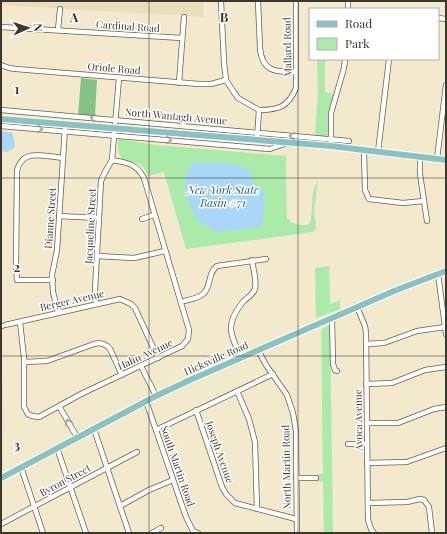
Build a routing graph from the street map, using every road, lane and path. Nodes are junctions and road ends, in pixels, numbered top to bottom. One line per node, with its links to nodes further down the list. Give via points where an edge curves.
1 (221, 1): 14 (street)
2 (258, 1): 12 (street, via 261,58 272,70)
3 (296, 1): 12 (street, Mallard Road)
4 (60, 9): 7 (street)
5 (184, 17): 8 (street)
6 (1, 27): 7 (street, Cardinal Road)
7 (58, 30): 8 (street, Cardinal Road)
8 (182, 38): 15 (street)
9 (345, 60): 26 (street, via 331,113)
10 (389, 60): 32 (street)
11 (1, 65): 13 (street, Oriole Road, via 16,69)
12 (296, 72): 18 (street, Mallard Road, via 296,88 289,101 277,109)
13 (119, 78): 15 (street, Oriole Road); 20 (street, Jacqueline Street)
14 (226, 80): 15 (street, Oriole Road, via 204,84); 18 (street, via 238,98)
15 (179, 82)
16 (446, 85): 35 (street)
17 (1, 110): 20 (street, North Wantagh Avenue, one-way to 17)
18 (259, 110): 24 (street)
19 (1, 119): 22 (main road, North Wantagh Avenue)
20 (116, 120): 23 (street, Jacqueline Street); 24 (street, North Wantagh Avenue)
21 (1, 126): 22 (street, North Wantagh Avenue, one-way to 22)
22 (65, 128): 23 (main road, North Wantagh Avenue); 25 (street, North Wantagh Avenue); 34 (street, Dianne Street)
23 (115, 128): 25 (street, Jacqueline Street); 27 (main road, North Wantagh Avenue)
24 (258, 133): 26 (street, North Wantagh Avenue, one-way to 24); 27 (street)
25 (114, 136): 29 (street, North Wantagh Avenue, one-way to 29, via 270,149); 36 (street, Jacqueline Street)
26 (331, 139): 28 (street, North Wantagh Avenue); 30 (street)
27 (257, 140): 29 (main road, North Wantagh Avenue)
28 (349, 141)
29 (289, 143): 30 (main road, North Wantagh Avenue)
30 (331, 146): 31 (main road, North Wantagh Avenue)
31 (364, 150): 32 (main road, North Wantagh Avenue); 38 (street, via 365,190 369,200 403,203)
32 (378, 152): 33 (main road, North Wantagh Avenue)
33 (420, 157): 35 (main road, North Wantagh Avenue); 38 (street)
34 (63, 158): 40 (street, Dianne Street); 50 (street, via 29,156 21,161 17,171 18,280)
35 (437, 159): 37 (main road, North Wantagh Avenue)
36 (112, 160): 39 (street, Hahn Avenue, via 130,163 141,172); 41 (street, Jacqueline Street, via 102,177)
37 (446, 160)
38 (424, 201): 43 (street)
39 (154, 215): 42 (street); 44 (street, Hahn Avenue)
40 (59, 216): 41 (street); 50 (street, Dianne Street)
41 (99, 218): 45 (street, Jacqueline Street)
42 (142, 219)
43 (427, 221)
44 (165, 251): 45 (street, via 134,258); 51 (street, Hahn Avenue)
45 (97, 256): 52 (street, Jacqueline Street)
46 (266, 259): 47 (street)
47 (252, 260): 51 (street, via 217,266 212,271 204,293); 62 (street, via 254,290 241,303 230,328 231,337)
48 (446, 271): 49 (main road, Hicksville Road)
49 (438, 274): 53 (main road, Hicksville Road); 58 (street)
50 (53, 280): 54 (street, Dianne Street)
51 (181, 302): 63 (street, Hahn Avenue, via 189,330 188,339 182,346)
52 (96, 304): 54 (street, Berger Avenue); 63 (street, Berger Avenue, via 120,299 131,304)
53 (357, 307): 55 (main road, Hicksville Road); 60 (street, Avoca Avenue, via 365,326)
54 (58, 312): 56 (street, Berger Avenue)
55 (332, 318): 61 (main road, Hicksville Road); 67 (street, via 333,364 334,370)
56 (20, 322): 57 (street, Berger Avenue); 64 (street, Hahn Avenue)
57 (3, 326)
58 (445, 327): 59 (street); 60 (street, via 416,331 384,343)
59 (446, 334)
60 (366, 344): 70 (street, Avoca Avenue)
61 (258, 350): 62 (main road, Hicksville Road); 69 (street, North Martin Road)
62 (241, 357): 72 (main road, Hicksville Road)
63 (158, 358): 65 (street, Hahn Avenue)
64 (24, 362): 68 (street, via 47,361 100,343 110,349); 74 (street, Hahn Avenue, via 24,406 28,414 39,417)
65 (141, 366): 68 (street, Hahn Avenue); 72 (street)
66 (446, 367): 70 (street, via 425,370 392,382)
67 (337, 371)
68 (122, 374): 74 (street, Hahn Avenue)
69 (273, 374): 71 (street); 90 (street, North Martin Road, via 290,401 295,419)
70 (366, 384): 77 (street, Avoca Avenue)
71 (237, 391): 76 (street); 97 (street, via 255,442)
72 (156, 396): 73 (main road, Hicksville Road)
73 (146, 401): 78 (main road, Hicksville Road); 79 (street, South Martin Road)
74 (59, 406): 80 (street, one-way to 74)
75 (446, 407): 77 (street, via 398,422)
76 (196, 410): 79 (street); 97 (street, Joseph Avenue, via 226,494 235,503)
77 (367, 423): 82 (street, Avoca Avenue)
78 (94, 428): 80 (main road, Hicksville Road); 88 (street)
79 (156, 430): 92 (street, South Martin Road)
80 (77, 437): 83 (main road, Hicksville Road)
81 (348, 444): 82 (street)
82 (367, 444): 86 (street, Avoca Avenue)
83 (57, 448): 87 (main road, Hicksville Road); 93 (street)
84 (446, 448): 86 (street, via 407,462)
85 (137, 452): 88 (street, Byron Street)
86 (367, 463): 94 (street, Avoca Avenue)
87 (20, 467): 89 (main road, Hicksville Road); 95 (street)
88 (107, 468): 93 (street, Byron Street); 96 (street)
89 (1, 478)
90 (296, 478): 91 (street); 98 (street, North Martin Road)
91 (316, 478)
92 (173, 480): 96 (street); 101 (street, South Martin Road)
93 (70, 487): 95 (street, Byron Street); 103 (street)
94 (368, 503): 107 (street, Avoca Avenue, via 369,524); 108 (street, via 424,500 429,507)
95 (34, 506): 99 (street, Byron Street); 102 (street)
96 (120, 506): 104 (street)
97 (256, 509): 98 (street, Joseph Avenue)
98 (296, 519): 106 (street, North Martin Road)
99 (1, 524)
100 (161, 528): 105 (street)
101 (194, 532)
102 (43, 533)
103 (86, 533)
104 (129, 533)
105 (152, 533)
106 (296, 533)
107 (374, 533)
108 (432, 533)

